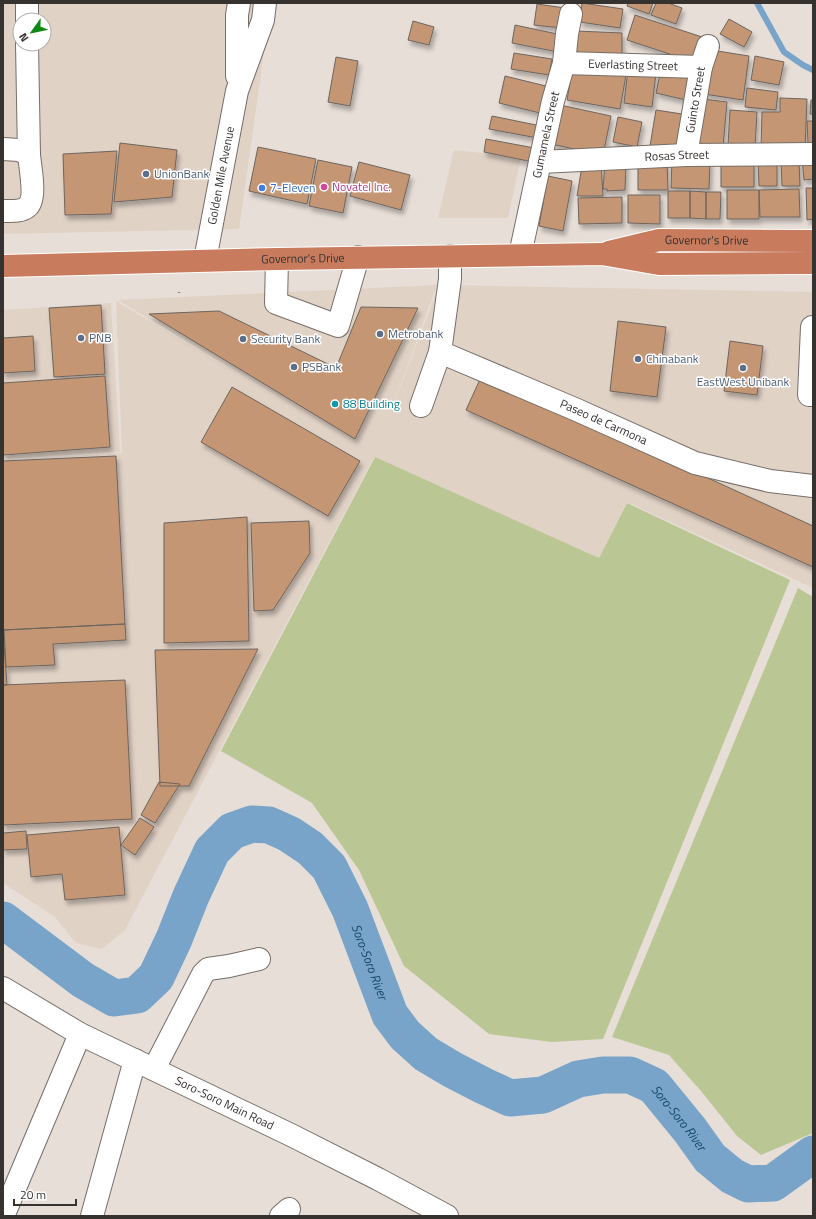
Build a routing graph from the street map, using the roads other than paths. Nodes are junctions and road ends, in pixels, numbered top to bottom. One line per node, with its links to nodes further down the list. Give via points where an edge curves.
1 (239, 3): 8 (street, Golden Mile Avenue)
2 (265, 3): 8 (street, Golden Mile Avenue, via 263,20)
3 (571, 14): 6 (street, Gumamela Street)
4 (708, 46): 7 (street, Guinto Street)
5 (27, 52): 11 (street)
6 (564, 63): 7 (street, Everlasting Street); 13 (street, Gumamela Street)
7 (701, 67): 12 (street, Guinto Street)
8 (237, 91): 21 (street, Golden Mile Avenue)
9 (3, 149): 11 (street, via 19,150)
10 (813, 154): 12 (street, Rosas Street)
11 (29, 155): 14 (street, via 33,198 28,206 17,211)
12 (686, 155): 13 (street, Rosas Street)
13 (540, 162): 17 (street, Gumamela Street)
14 (3, 211)
15 (813, 241): 16 (highway, Governor's Drive, via 659,240)
16 (602, 254): 17 (highway, Governor's Drive); 22 (highway, Governor's Drive, via 659,264)
17 (520, 255): 18 (highway, Governor's Drive)
18 (450, 256): 19 (highway, Governor's Drive); 25 (street, via 450,279)
19 (358, 257): 20 (highway, Governor's Drive); 20 (street, via 338,326 276,303)
20 (277, 258): 21 (highway, Governor's Drive)
21 (204, 260): 23 (highway, Governor's Drive)
22 (813, 263)
23 (3, 266)
24 (812, 327): 26 (street, via 809,395)
25 (440, 352): 27 (street); 28 (street, Paseo de Carmona, via 695,462)
26 (813, 395)
27 (421, 406)
28 (770, 482): 29 (street, Paseo de Carmona); 30 (street, Paseo de Carmona)
29 (813, 486)
30 (813, 501)
31 (259, 959): 34 (street, via 208,969)
32 (3, 988): 33 (street, Soro-Soro Main Road)
33 (80, 1034): 34 (street, Soro-Soro Main Road); 36 (street)
34 (145, 1065): 35 (street, Soro-Soro Main Road, via 291,1135); 37 (street)
35 (422, 1210): 38 (street, Soro-Soro Main Road)
36 (4, 1214)
37 (92, 1216)
38 (447, 1216)

